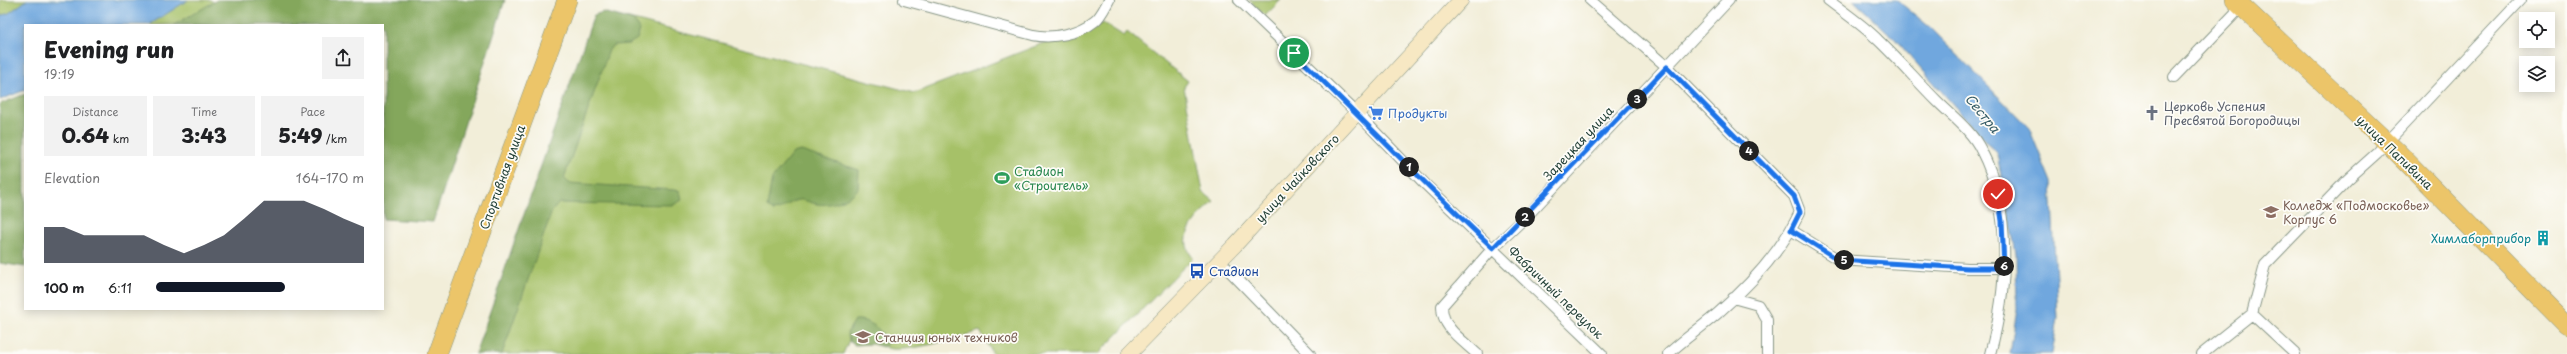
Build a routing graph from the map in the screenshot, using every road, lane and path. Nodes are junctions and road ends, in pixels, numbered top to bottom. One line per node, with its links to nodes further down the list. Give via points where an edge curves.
1 (567, 0): 23 (highway, Спортивная улица)
2 (580, 0): 24 (highway, Спортивная улица)
3 (904, 0): 4 (street, via 1048,37 1064,34 1096,20)
4 (1109, 0)
5 (1239, 0): 14 (street, Фабричный переулок)
6 (1461, 0): 14 (street, улица Чайковского)
7 (1590, 0): 12 (street)
8 (1729, 0): 12 (street, Зарецкая улица)
9 (1828, 0): 19 (street, via 1877,39 1965,128 1981,148 1998,194)
10 (2521, 0): 15 (street)
11 (2242, 2): 13 (street); 15 (highway, улица Папивина)
12 (1667, 67): 16 (street, via 1794,196 1800,212); 17 (street, Зарецкая улица)
13 (2174, 77)
14 (1357, 113): 17 (street, Фабричный переулок, via 1426,185); 18 (street, улица Чайковского)
15 (2387, 142): 21 (street, via 2265,265); 22 (highway, улица Папивина)
16 (1791, 230): 19 (street, via 1839,260); 20 (street, via 1766,263)
17 (1493, 248): 27 (street, Зарецкая улица, via 1442,306 1442,318 1446,325); 28 (street, Фабричный переулок)
18 (1220, 261): 25 (street, улица Чайковского); 26 (street)
19 (2004, 268): 31 (street, via 1999,322)
20 (1734, 298): 29 (street); 30 (street, via 1758,305 1767,320)
21 (2252, 314): 32 (street); 33 (street)
22 (2567, 325)
23 (437, 354)
24 (451, 354)
25 (1129, 354)
26 (1310, 354)
27 (1477, 354)
28 (1602, 354)
29 (1668, 354)
30 (1767, 354)
31 (1990, 354)
32 (2202, 354)
33 (2295, 354)

